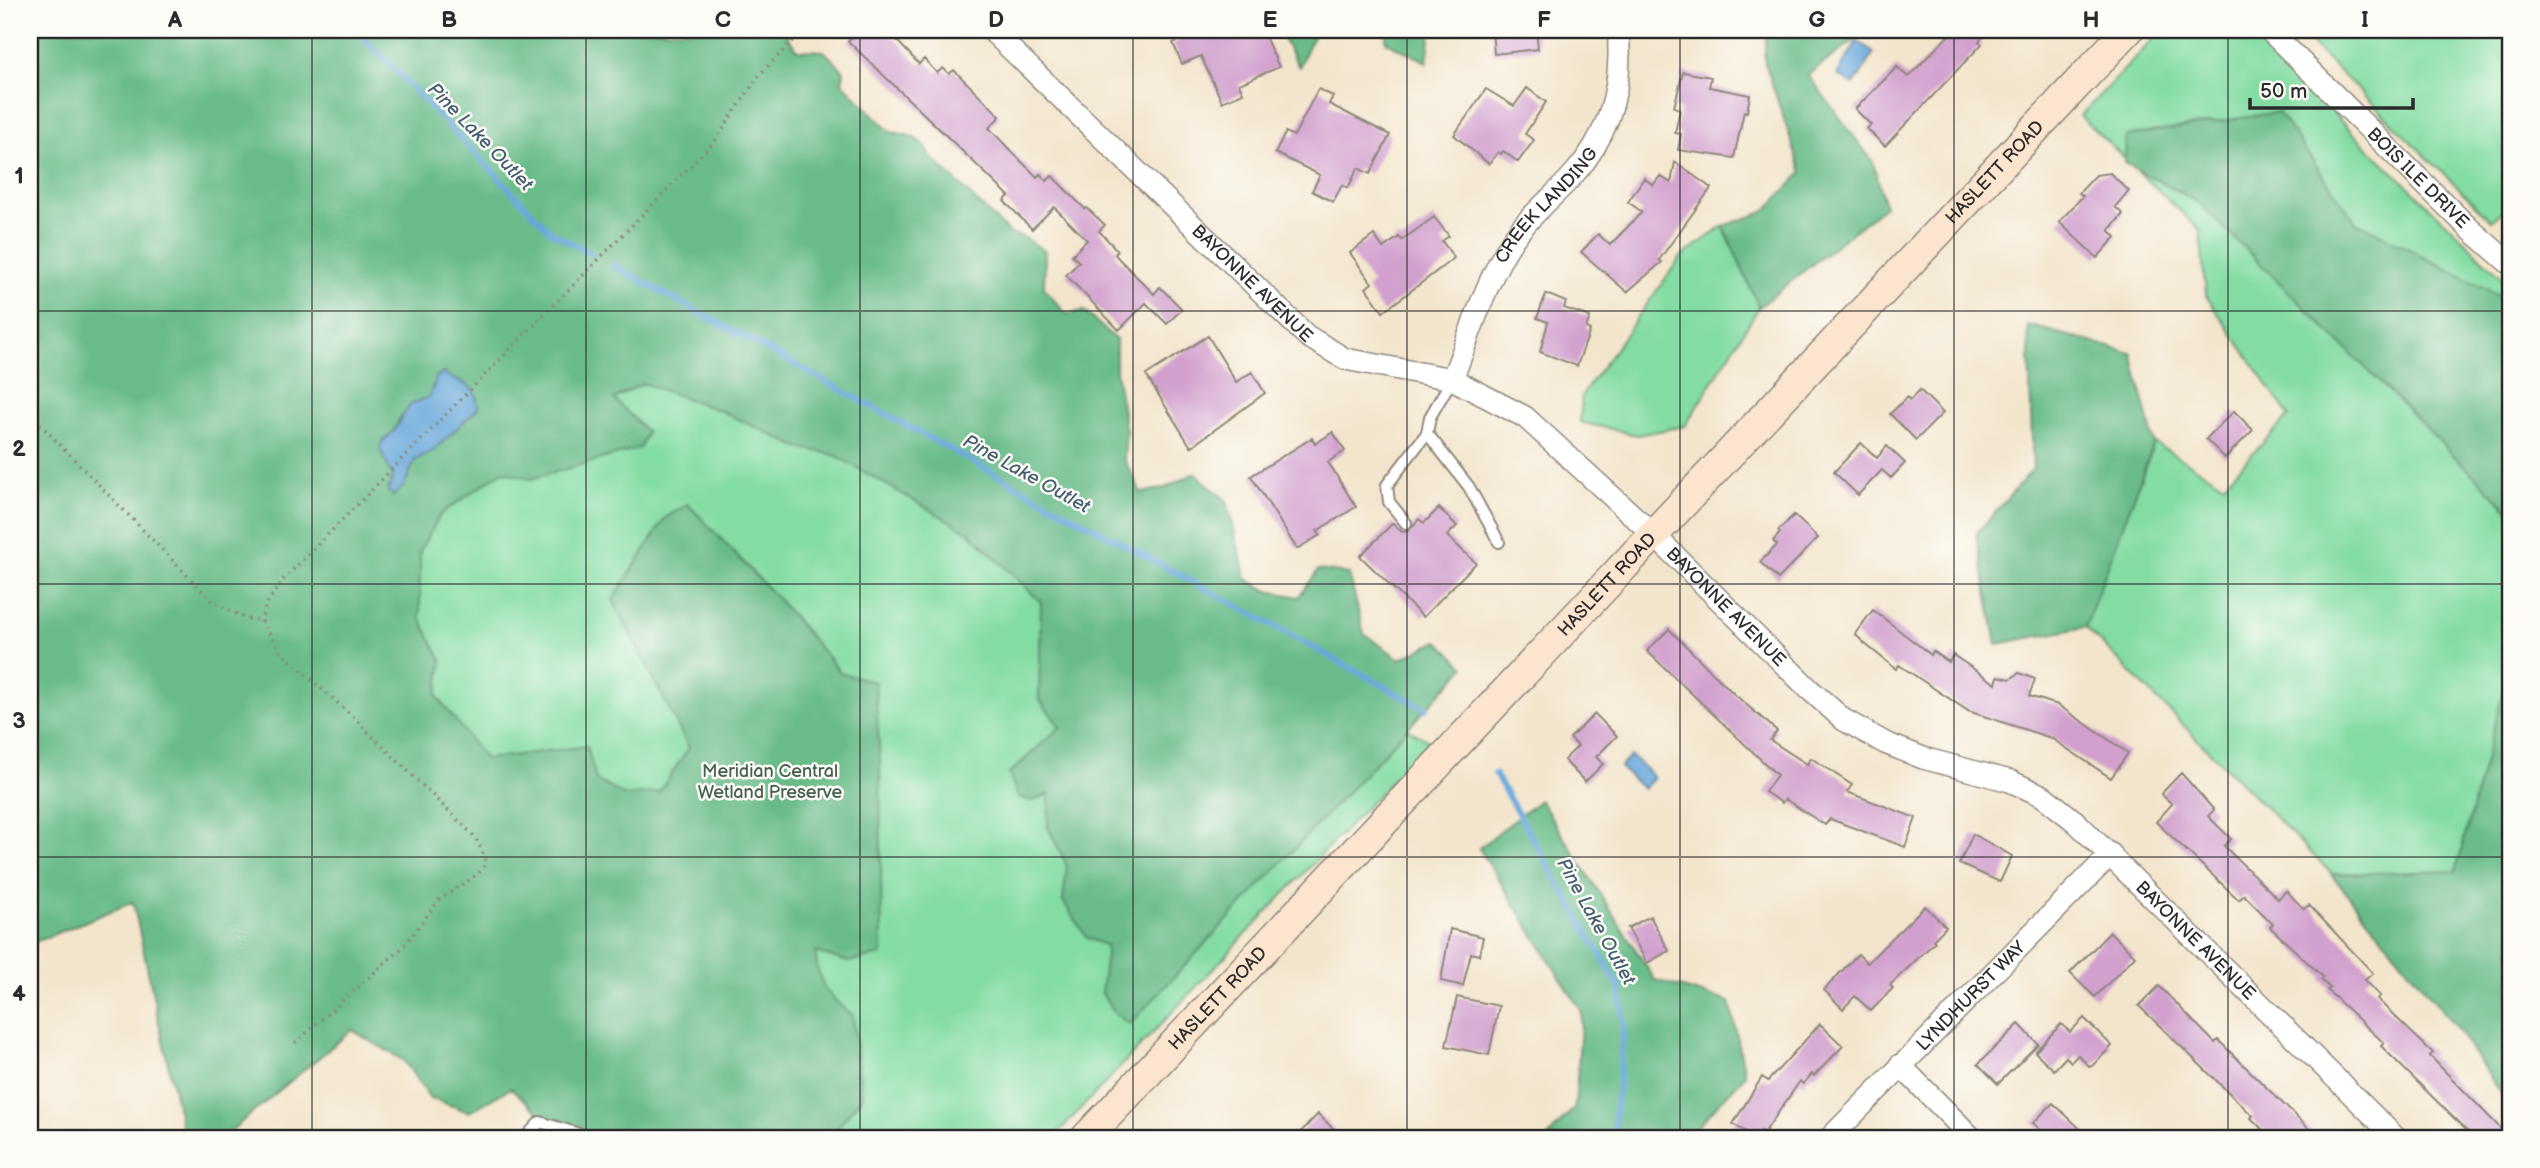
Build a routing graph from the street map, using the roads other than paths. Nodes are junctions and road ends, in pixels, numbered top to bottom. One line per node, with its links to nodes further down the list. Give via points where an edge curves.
1 (991, 30): 6 (street, BAYONNE AVENUE, via 1307,336 1345,359)
2 (1618, 30): 6 (street, CREEK LANDING, via 1619,77 1607,122 1587,158 1527,221 1505,253)
3 (2128, 30): 9 (main road, HASLETT ROAD)
4 (2269, 30): 5 (street, BOIS ILE DRIVE)
5 (2510, 264)
6 (1452, 379): 7 (lane, via 1430,417); 9 (street, BAYONNE AVENUE, via 1504,403 1535,424)
7 (1427, 433): 8 (lane, via 1387,485 1389,502); 10 (lane, via 1469,487)
8 (1406, 523)
9 (1653, 534): 11 (street, BAYONNE AVENUE, via 1844,720 1923,758 2010,781 2043,796); 15 (main road, HASLETT ROAD)
10 (1499, 542)
11 (2111, 854): 12 (street, LYNDHURST WAY); 18 (street, BAYONNE AVENUE)
12 (1900, 1065): 16 (street, LYNDHURST WAY); 17 (street)
13 (524, 1138): 14 (lane, via 540,1122)
14 (592, 1138)
15 (1086, 1138)
16 (1830, 1138)
17 (1972, 1138)
18 (2396, 1138)

